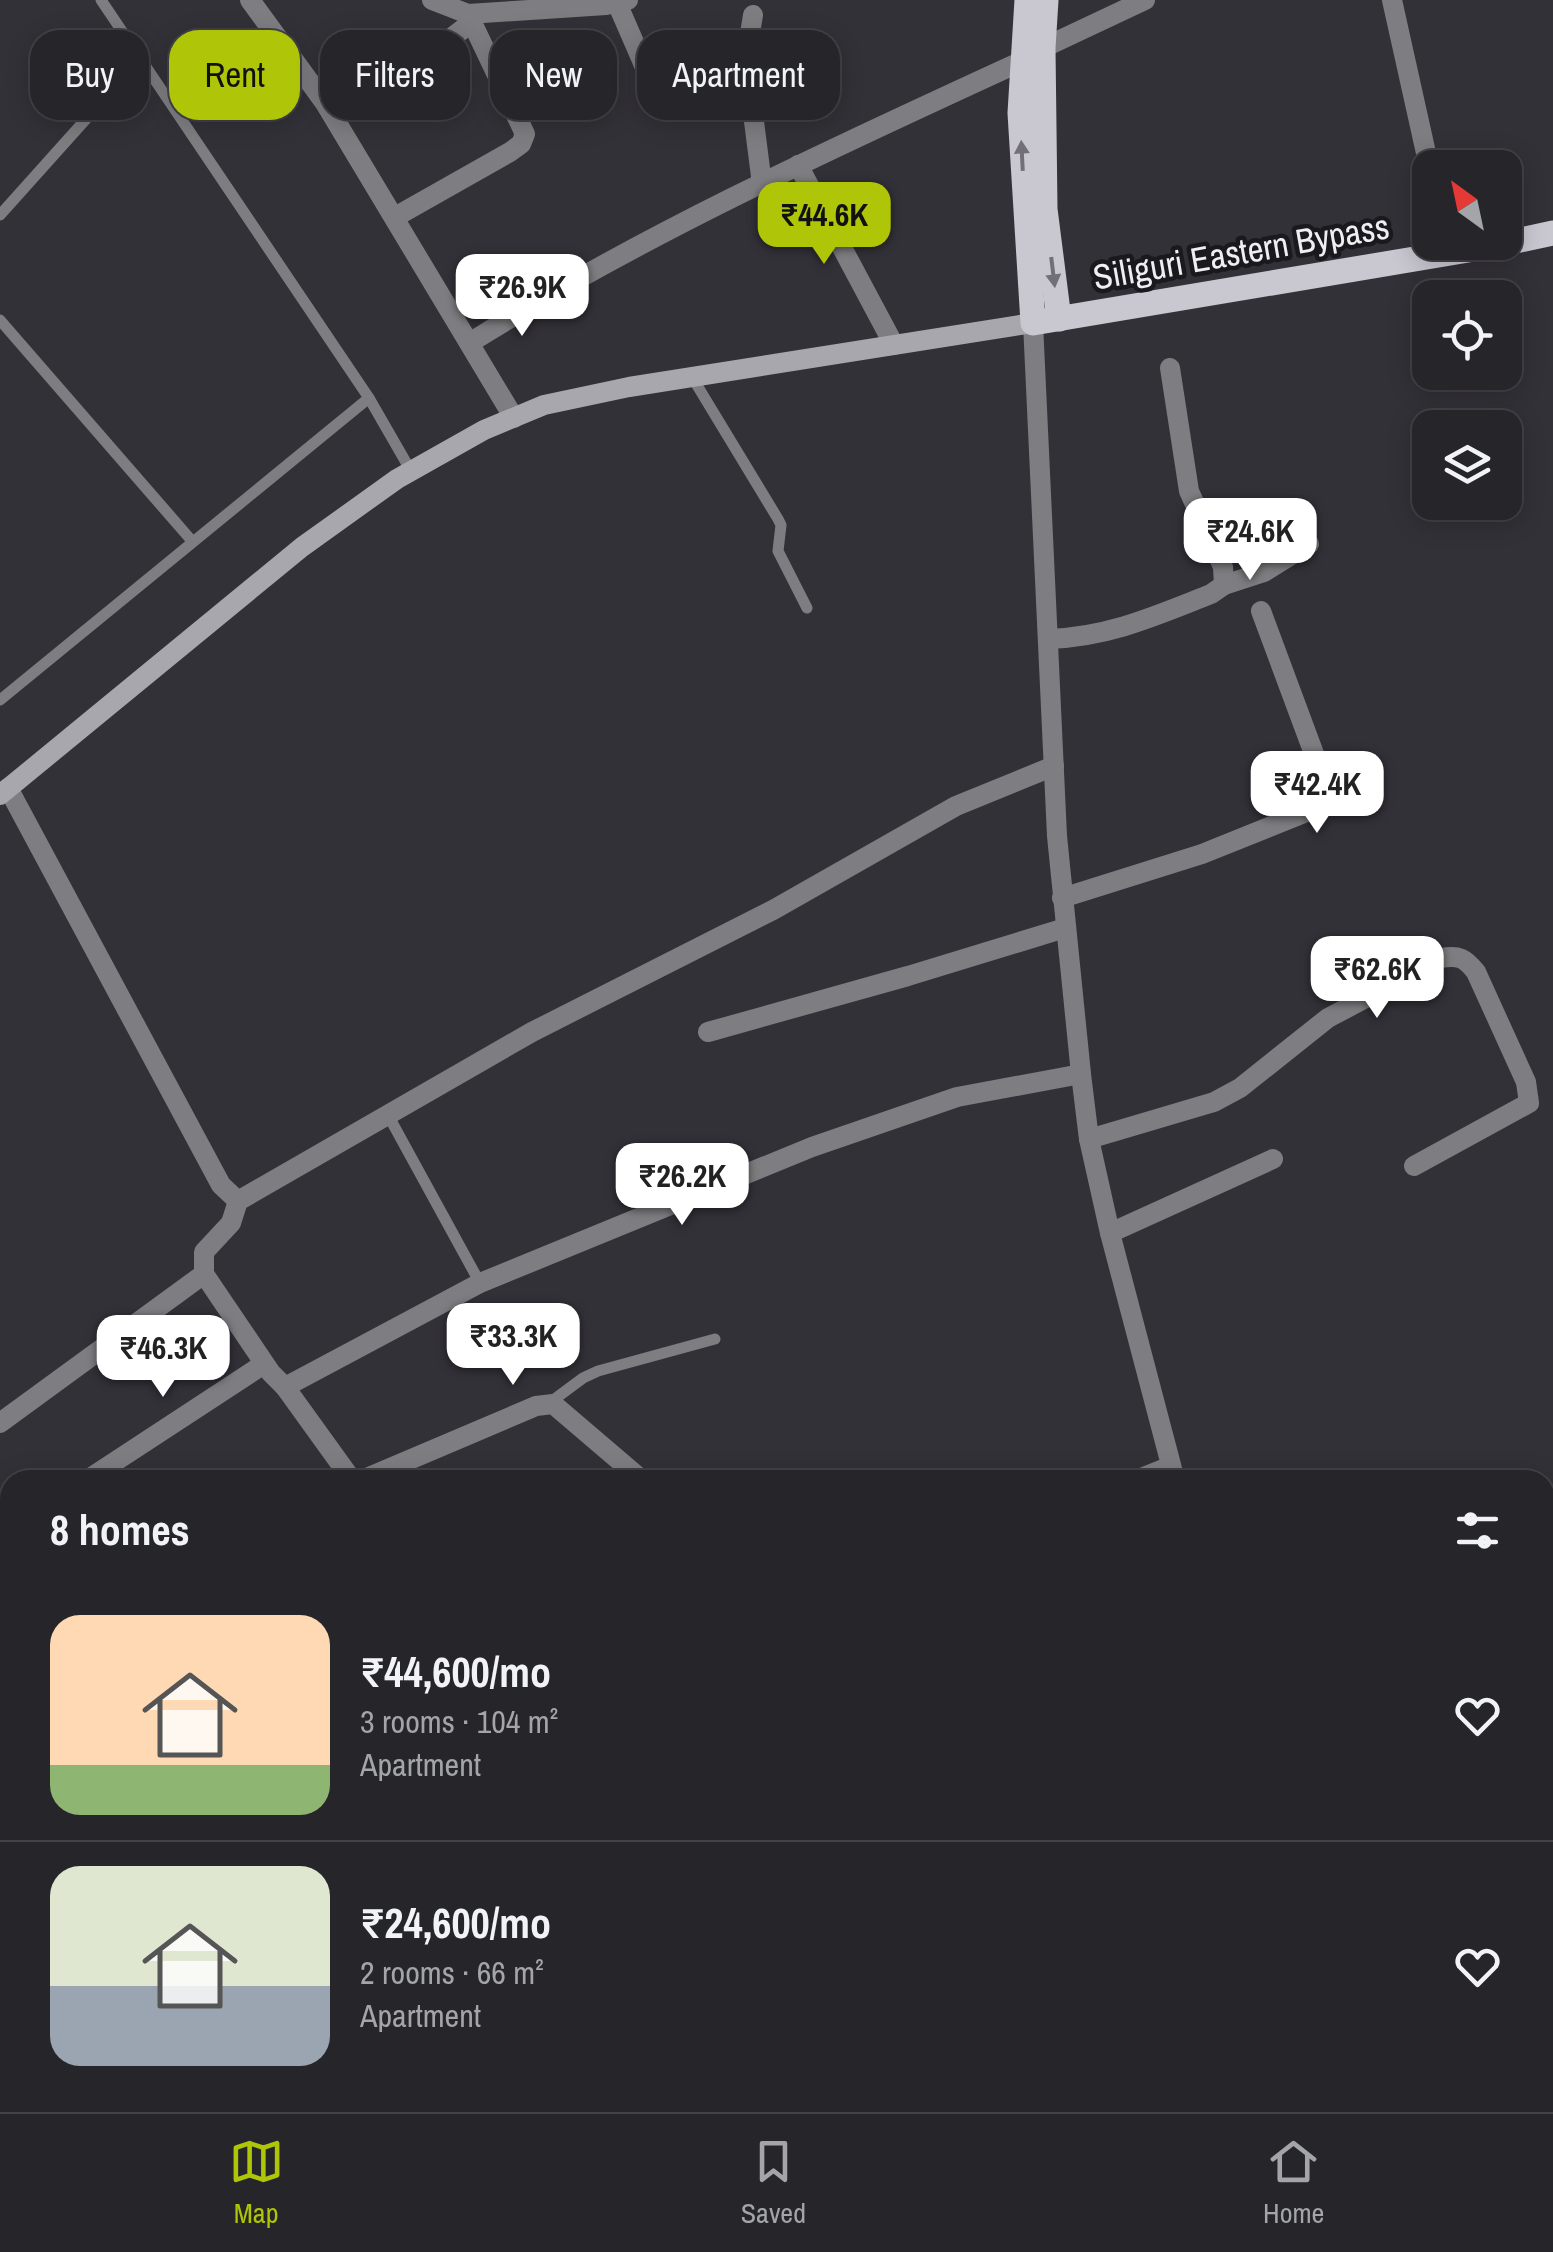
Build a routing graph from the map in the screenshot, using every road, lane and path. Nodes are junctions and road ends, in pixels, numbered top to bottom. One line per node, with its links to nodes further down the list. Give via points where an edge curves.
1 (101, 0): 11 (lane)
2 (250, 0): 21 (street, via 325,103)
3 (432, 0): 10 (street)
4 (1027, 0): 14 (main road, Siliguri Eastern Bypass)
5 (1046, 0): 14 (main road, Siliguri Eastern Bypass)
6 (1146, 0): 14 (street)
7 (1392, 0): 17 (street)
8 (623, 2): 10 (street); 13 (street)
9 (752, 15): 19 (street, via 746,59)
10 (470, 18): 12 (street); 21 (street, via 526,134 510,152)
11 (120, 30)
12 (455, 30)
13 (637, 42)
14 (1033, 54): 18 (street); 25 (main road, Siliguri Eastern Bypass, one-way to 25); 27 (main road, Siliguri Eastern Bypass, one-way to 14, via 1020,112)
15 (149, 75): 32 (lane)
16 (85, 120): 20 (lane)
17 (1426, 150)
18 (798, 165): 19 (street); 29 (street)
19 (762, 184): 28 (street, via 548,294)
20 (0, 215)
21 (394, 217): 28 (street)
22 (1553, 233): 23 (main road, Siliguri Eastern Bypass)
23 (1522, 237)
24 (1412, 254): 25 (main road, Siliguri Eastern Bypass)
25 (1059, 319): 27 (main road, Siliguri Eastern Bypass)
26 (0, 320): 35 (lane)
27 (1033, 323): 29 (main road); 40 (street)
28 (470, 342): 33 (street)
29 (894, 345): 31 (main road)
30 (1170, 368): 37 (street, via 1190,491 1223,567)
31 (692, 377): 33 (main road); 38 (lane, via 778,519 778,551)
32 (369, 398): 34 (lane); 35 (lane)
33 (514, 418): 34 (main road)
34 (411, 471): 43 (main road, via 302,547)
35 (192, 541): 41 (lane)
36 (1309, 544): 37 (street, via 1264,572)
37 (1224, 585): 40 (street, via 1120,630)
38 (808, 608)
39 (1262, 610): 44 (street, via 1326,786 1324,804 1202,854)
40 (1048, 639): 42 (street)
41 (0, 700)
42 (1054, 766): 44 (street); 48 (street, via 956,806)
43 (4, 792): 52 (street, via 221,1186)
44 (1062, 898): 45 (street)
45 (1065, 928): 46 (street); 47 (street)
46 (708, 1032)
47 (1080, 1074): 49 (street); 55 (street, via 957,1097 812,1147)
48 (388, 1115): 52 (street); 55 (lane)
49 (1089, 1139): 51 (street, via 1214,1102 1328,1018 1455,956 1476,972 1526,1082 1529,1103); 53 (street)
50 (1272, 1159): 53 (street)
51 (1414, 1166)
52 (238, 1200): 54 (street, via 232,1223 204,1252)
53 (1110, 1233): 65 (street)
54 (204, 1274): 57 (street); 60 (street)
55 (480, 1283): 58 (street)
56 (715, 1339): 59 (lane, via 598,1371)
57 (264, 1364): 58 (street); 61 (street)
58 (286, 1387): 62 (street)
59 (548, 1404): 63 (street); 64 (street, via 567,1413)
60 (0, 1422)
61 (102, 1470)
62 (345, 1470)
63 (386, 1470)
64 (626, 1470)
65 (1172, 1470)

